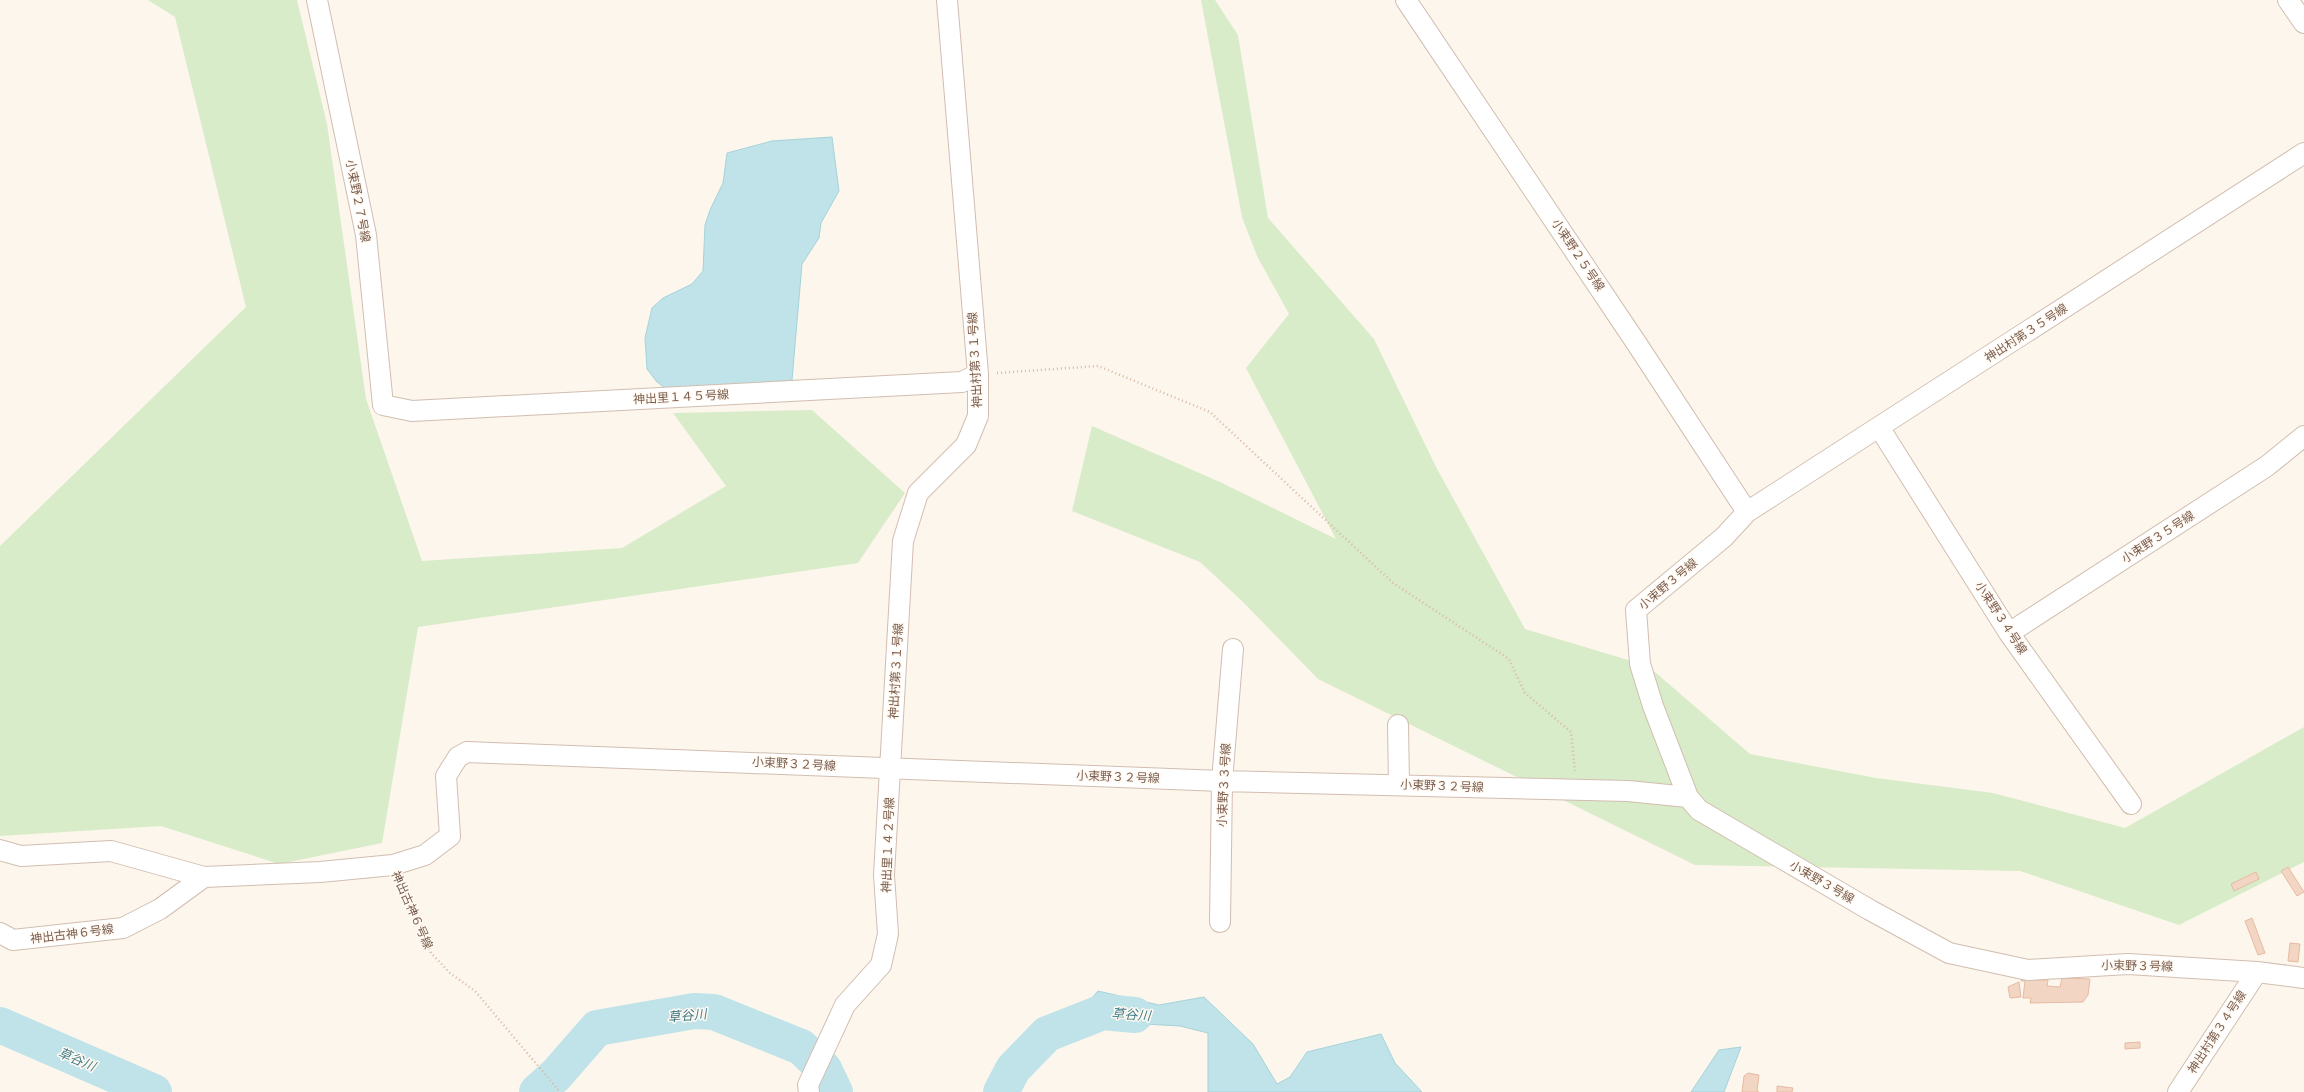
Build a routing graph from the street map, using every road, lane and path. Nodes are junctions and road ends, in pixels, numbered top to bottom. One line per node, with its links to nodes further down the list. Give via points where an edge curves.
1 (317, 0): 8 (street, 小束野２７号線, via 366,235)
2 (947, 0): 7 (street, 神出村第３１号線)
3 (1406, 0): 11 (street, 小束野２５号線)
4 (2288, 0): 5 (street)
5 (2304, 23)
6 (2304, 153): 9 (street, 神出村第３５号線)
7 (978, 374): 8 (street, 神出里１４５号線, via 962,382 412,411); 15 (street, 神出村第３１号線, via 978,416 966,445 918,493 903,541); 18 (path, via 1098,366 1210,412 1393,583 1509,659 1525,693 1571,732)
8 (384, 405)
9 (1878, 427): 11 (street, 神出村第３５号線); 12 (street, 小束野３４号線)
10 (2304, 436): 12 (street, 小束野３５号線, via 2267,466)
11 (1747, 512): 19 (street, 小束野３号線, via 1724,537 1636,610 1640,664)
12 (2009, 633): 20 (street, 小束野３４号線)
13 (1234, 649): 16 (street, 小束野３３号線)
14 (1398, 725): 17 (street)
15 (891, 768): 16 (street, 小束野３２号線); 22 (street, 小束野３２号線, via 467,752 458,757 446,776 450,836 425,855); 28 (street, 神出里１４２号線, via 884,875 888,934 881,965 845,1005)
16 (1222, 781): 17 (street, 小束野３２号線); 24 (street, 小束野３３号線)
17 (1399, 784): 18 (street, 小束野３２号線, via 1448,788)
18 (1577, 790): 19 (street, 小束野３２号線, via 1628,791)
19 (1688, 798): 26 (street, 小束野３号線, via 1699,810 1949,953 2028,970 2128,964)
20 (2131, 804)
21 (0, 850): 23 (street, 神出古神６号線, via 21,856 112,851)
22 (392, 865): 23 (street, 神出古神６号線, via 320,872); 29 (path, 神出古神６号線, via 423,930 431,953 450,973 474,991)
23 (204, 877): 25 (street, 神出古神６号線, via 160,909 123,928 13,940)
24 (1220, 922)
25 (0, 933)
26 (2257, 972): 27 (street, 小束野３号線); 30 (street, 神出村第３４号線)
27 (2304, 978)
28 (809, 1089)
29 (560, 1092)
30 (2178, 1092)

